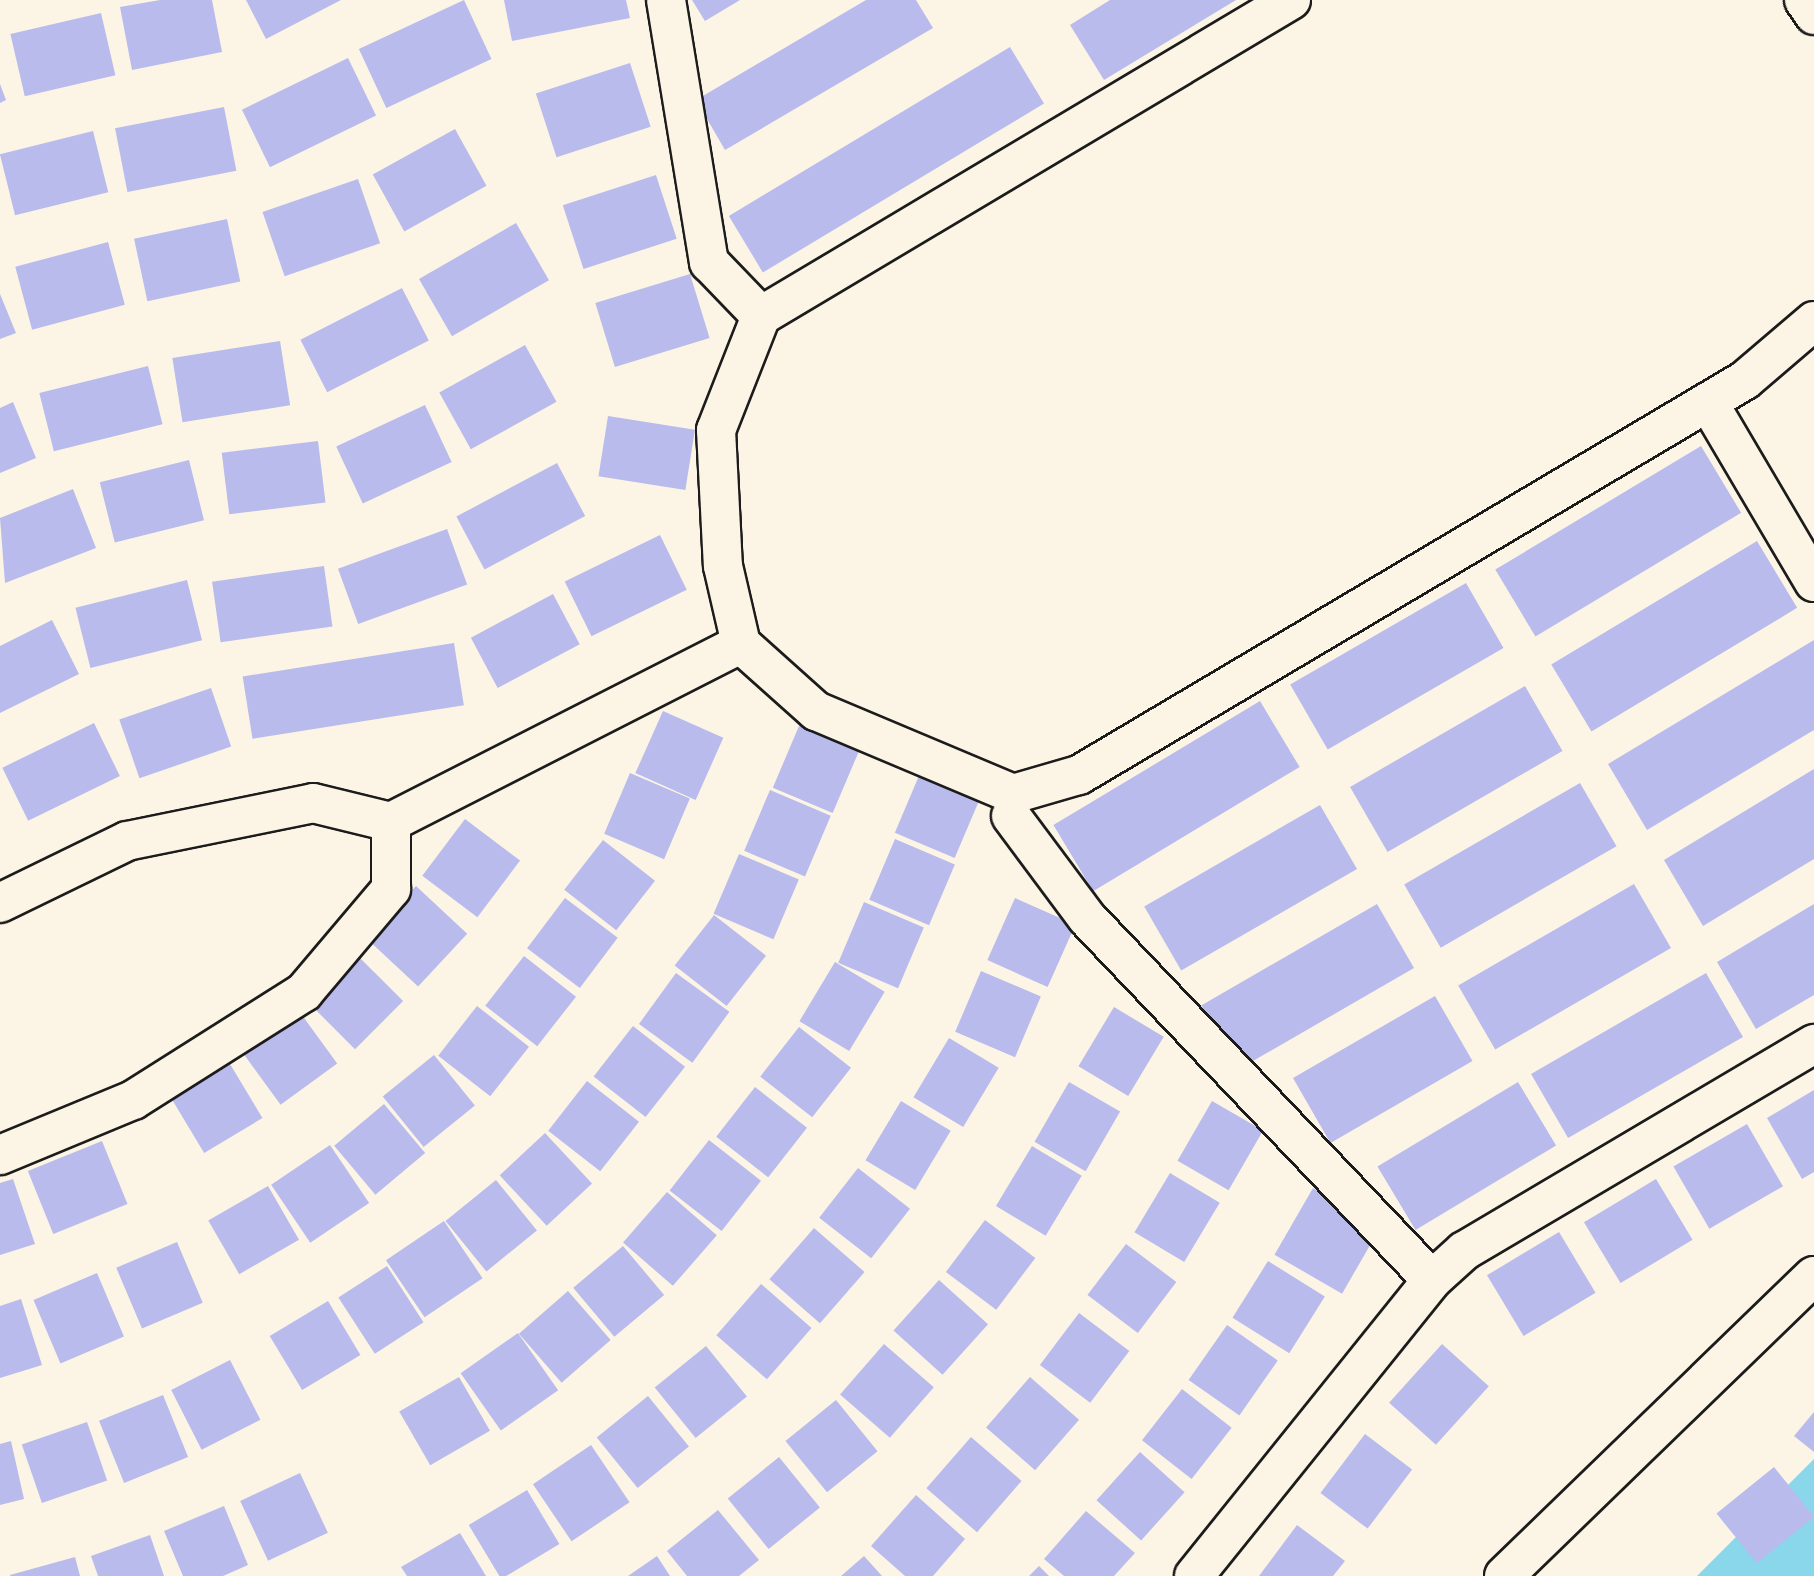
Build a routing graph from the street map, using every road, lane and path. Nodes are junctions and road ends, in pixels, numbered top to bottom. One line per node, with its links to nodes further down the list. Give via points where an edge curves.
1 (666, 0): 3 (street, via 709,261)
2 (1291, 0): 3 (street)
3 (761, 316): 7 (street, via 716,430 723,566)
4 (1814, 321): 5 (street, via 1745,380)
5 (1708, 402): 6 (street); 7 (street, via 1079,775 1013,794 816,711)
6 (1814, 582)
7 (741, 644): 9 (street)
8 (1012, 816): 14 (street, via 1087,918)
9 (391, 822): 10 (street, via 313,803 286,808 127,841); 12 (street, via 391,889 304,992 133,1100)
10 (0, 903)
11 (1814, 1044): 14 (street, via 1464,1251)
12 (0, 1155)
13 (1814, 1276): 16 (street)
14 (1432, 1280): 15 (street)
15 (1194, 1576)
16 (1504, 1576)

